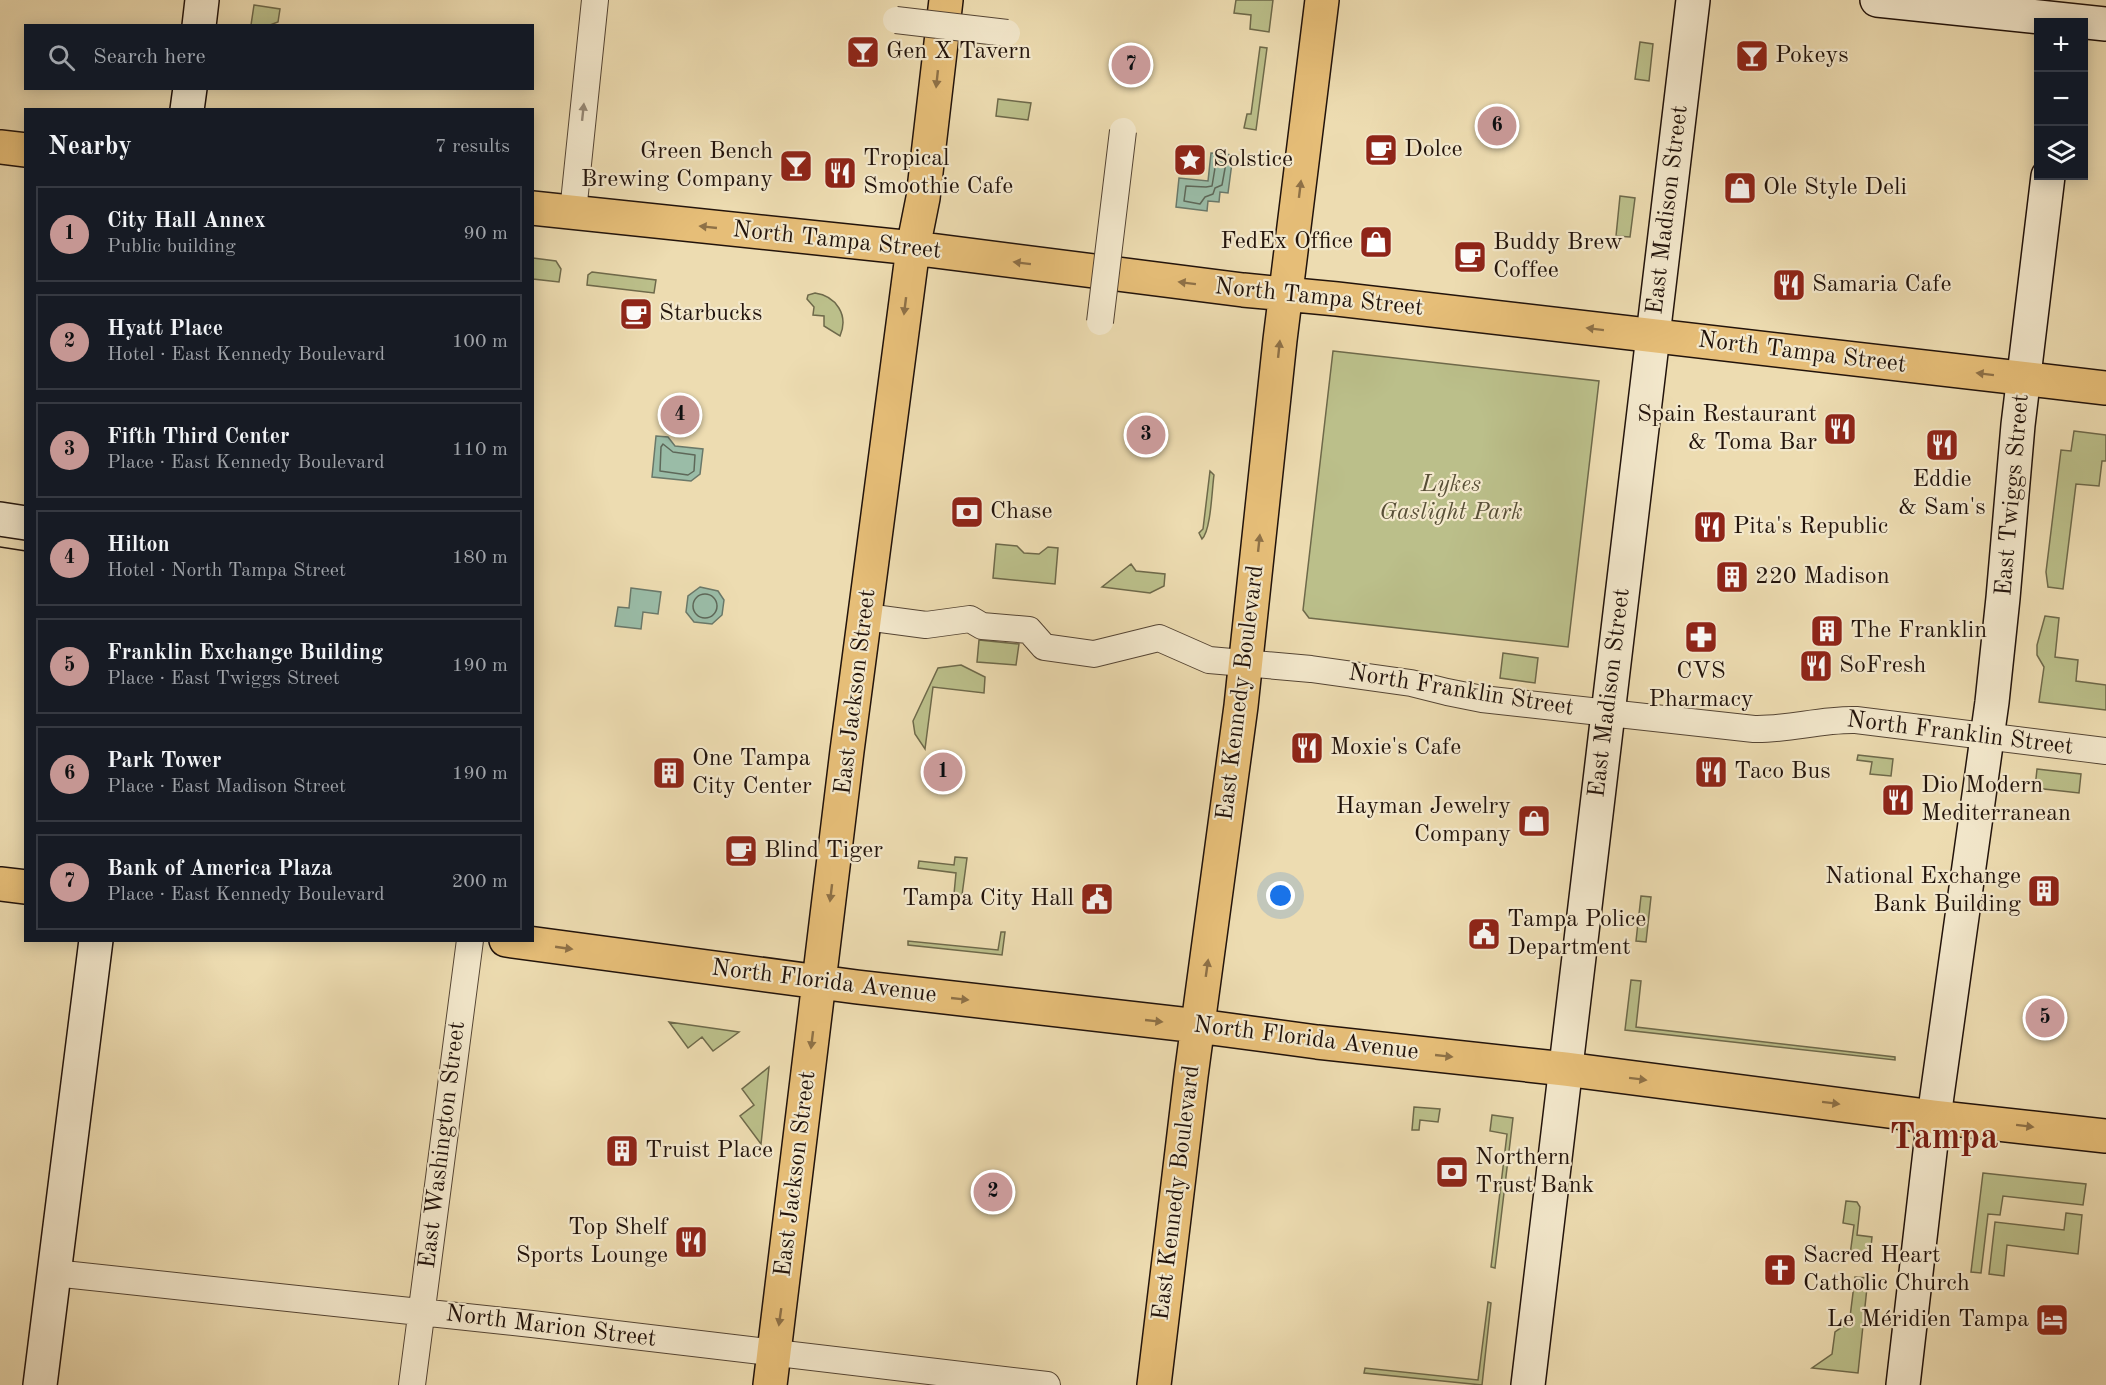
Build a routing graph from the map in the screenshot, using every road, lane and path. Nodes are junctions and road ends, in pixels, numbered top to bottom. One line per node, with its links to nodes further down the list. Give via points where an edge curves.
1 (202, 0): 9 (street)
2 (595, 0): 19 (street, one-way to 2)
3 (946, 0): 20 (main road, East Jackson Street, one-way to 20, via 923,198)
4 (1322, 0): 21 (main road, East Kennedy Boulevard, one-way to 4)
5 (1693, 0): 23 (street, East Madison Street)
6 (1877, 0): 7 (street)
7 (2067, 14): 10 (street)
8 (896, 20): 11 (street, bridge)
9 (199, 24)
10 (2106, 24)
11 (1007, 33)
12 (190, 90): 13 (street)
13 (187, 108)
14 (1123, 131): 22 (street, bridge)
15 (0, 147): 16 (main road)
16 (24, 150)
17 (2048, 180): 24 (street, East Twiggs Street)
18 (534, 208): 19 (main road, North Tampa Street)
19 (573, 212): 20 (main road, North Tampa Street, one-way to 19)
20 (913, 248): 21 (main road, North Tampa Street, one-way to 20); 28 (main road, East Jackson Street, one-way to 28)
21 (1287, 294): 23 (main road, North Tampa Street, one-way to 21); 29 (main road, East Kennedy Boulevard, one-way to 21)
22 (1100, 322)
23 (1653, 336): 24 (main road, North Tampa Street, one-way to 23); 30 (street, East Madison Street)
24 (2023, 379): 25 (main road, North Tampa Street); 31 (street, East Twiggs Street)
25 (2106, 388)
26 (0, 519): 27 (street)
27 (24, 523)
28 (866, 617): 29 (street, North Franklin Street, via 926,625 970,619 982,626 1029,630 1044,647 1094,654 1159,638 1209,660); 38 (main road, East Jackson Street, one-way to 38)
29 (1245, 663): 30 (street, North Franklin Street, via 1411,683 1482,699); 39 (main road, East Kennedy Boulevard, one-way to 29)
30 (1608, 713): 31 (street, North Franklin Street, via 1754,729 1856,720); 40 (street, East Madison Street)
31 (1987, 736): 32 (street, North Franklin Street); 41 (street, East Twiggs Street)
32 (2106, 752)
33 (0, 884): 34 (main road)
34 (24, 887)
35 (96, 942): 43 (street)
36 (470, 942): 44 (street, East Washington Street)
37 (521, 942): 38 (main road, North Florida Avenue, one-way to 38)
38 (819, 982): 39 (main road, North Florida Avenue, one-way to 39); 45 (main road, East Jackson Street, one-way to 45)
39 (1198, 1026): 40 (main road, North Florida Avenue, one-way to 40); 50 (main road, East Kennedy Boulevard)
40 (1565, 1069): 41 (main road, North Florida Avenue, one-way to 41); 51 (street, East Madison Street)
41 (1934, 1117): 42 (main road, North Florida Avenue, one-way to 42); 52 (street, East Twiggs Street)
42 (2106, 1136)
43 (54, 1273): 44 (street, North Marion Street); 46 (street)
44 (422, 1312): 45 (street, North Marion Street); 47 (street, East Washington Street)
45 (775, 1352): 48 (main road, East Jackson Street); 49 (street, North Marion Street)
46 (40, 1385)
47 (412, 1385)
48 (770, 1385)
49 (1047, 1385)
50 (1154, 1385)
51 (1528, 1385)
52 (1903, 1385)

